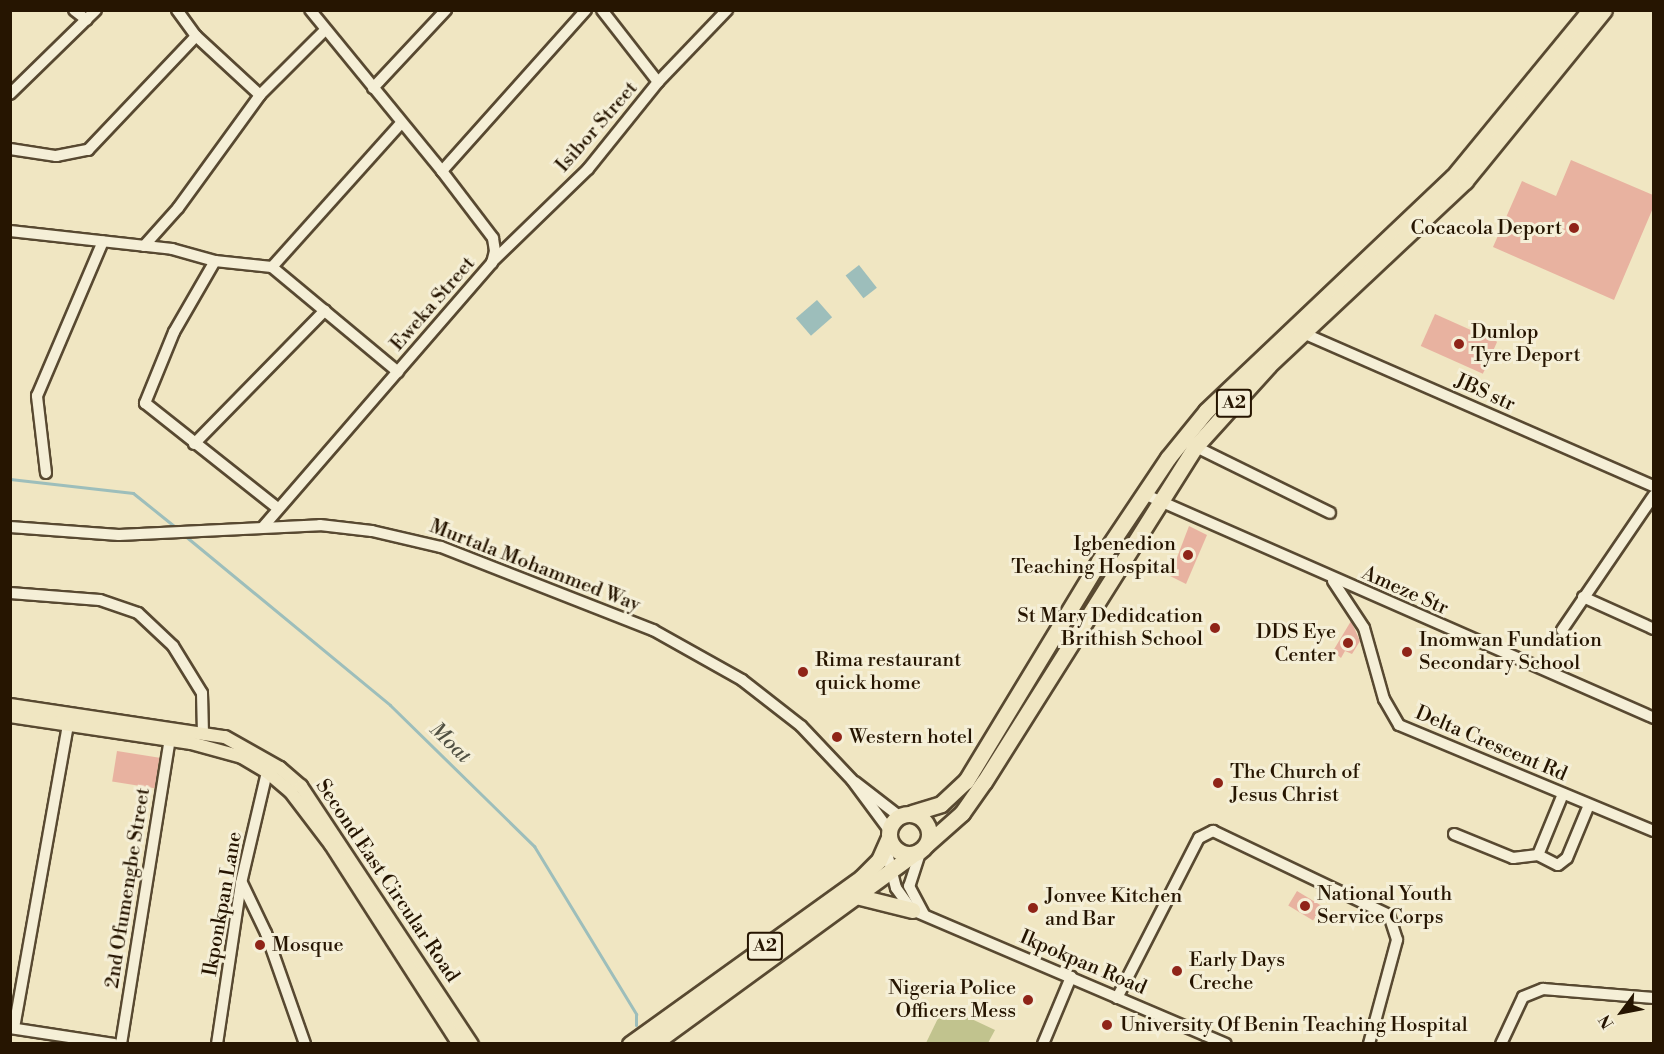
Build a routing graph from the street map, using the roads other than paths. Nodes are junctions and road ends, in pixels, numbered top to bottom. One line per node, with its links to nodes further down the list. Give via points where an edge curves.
1 (74, 10): 11 (street)
2 (96, 10): 11 (street)
3 (177, 10): 13 (street)
4 (446, 10): 15 (street)
5 (586, 10): 20 (street)
6 (602, 10): 14 (street)
7 (727, 10): 14 (street, Isibor Street)
8 (1604, 10): 28 (highway, A2, via 1465,181)
9 (313, 12): 12 (street, Eweka Street)
10 (1586, 12): 30 (highway, A2, via 1453,177 1256,358)
11 (87, 20): 16 (street)
12 (325, 30): 15 (street, Eweka Street); 17 (street)
13 (196, 36): 17 (street); 19 (street, via 88,150 57,156)
14 (658, 82): 25 (street, Isibor Street, via 588,169)
15 (373, 88): 18 (street, Eweka Street)
16 (10, 94)
17 (260, 94): 23 (street, via 178,208)
18 (401, 123): 20 (street, Eweka Street); 26 (street)
19 (10, 149)
20 (442, 171): 25 (street, Eweka Street, via 494,238)
21 (10, 231): 22 (street)
22 (102, 241): 23 (street); 32 (street, via 37,396)
23 (144, 246): 24 (street)
24 (215, 261): 26 (street); 31 (street, via 174,332 145,400)
25 (492, 263): 29 (street, Eweka Street)
26 (272, 267): 27 (street)
27 (325, 310): 29 (street); 31 (street)
28 (1303, 333): 30 (highway, A2); 33 (street, JBS str)
29 (398, 372): 36 (street, Eweka Street)
30 (1188, 443): 35 (highway, A2); 37 (street)
31 (194, 444): 36 (street)
32 (46, 473)
33 (1653, 486)
34 (1653, 495): 42 (street)
35 (1150, 498): 40 (street, Ameze Str); 55 (highway, A2, via 966,781 941,804); 59 (highway, A2, via 984,782 962,813)
36 (276, 507): 39 (street, Eweka Street)
37 (1330, 513)
38 (10, 527): 39 (street, Murtala Mohammed Way, via 119,535)
39 (263, 527): 52 (street, Murtala Mohammed Way, via 320,525 432,544 653,630 742,680 801,726)
40 (1331, 578): 47 (street, Ameze Str); 53 (street, Delta Crescent Rd, via 1365,628 1384,699 1399,725)
41 (10, 593): 49 (street, via 100,600 138,613 173,646 202,693)
42 (1583, 597): 43 (street); 44 (street)
43 (1653, 629)
44 (1562, 630)
45 (10, 705): 49 (main road, Second East Circular Road)
46 (10, 716): 48 (main road, Second East Circular Road)
47 (1653, 718)
48 (68, 725): 50 (main road, Second East Circular Road); 68 (street)
49 (203, 733): 74 (main road, Second East Circular Road, via 247,746 301,786)
50 (170, 739): 51 (main road, Second East Circular Road, via 242,758); 70 (street, 2nd Ofumengbe Street)
51 (267, 772): 62 (street, Ikponkpan Lane); 73 (main road, Second East Circular Road, via 290,791 331,845)
52 (852, 780): 55 (street); 58 (street)
53 (1563, 794): 54 (street, Delta Crescent Rd); 60 (street)
54 (1589, 805): 56 (street, Delta Crescent Rd); 60 (street, via 1562,863 1547,863)
55 (905, 814): 58 (highway, A2); 59 (highway, via 928,825)
56 (1653, 831)
57 (1455, 834): 60 (street, via 1513,858)
58 (888, 839): 59 (highway, via 896,849); 61 (street); 75 (highway, A2, via 861,878)
59 (920, 850): 61 (highway, A2); 64 (street, via 909,886)
60 (1538, 852)
61 (890, 872): 63 (highway, A2); 64 (street)
62 (242, 883): 71 (street, Ikponkpan Lane); 72 (street, via 266,933)
63 (856, 896): 64 (highway); 76 (highway, A2)
64 (919, 913): 65 (street, Ikpokpan Road)
65 (1071, 977): 66 (street, Ikpokpan Road); 77 (street)
66 (1117, 998): 78 (street, Ikpokpan Road); 79 (street, via 1199,837 1213,831 1389,915 1397,940)
67 (1653, 998): 80 (street, via 1543,989 1523,997)
68 (12, 1028): 69 (street)
69 (114, 1044)
70 (121, 1044)
71 (218, 1044)
72 (305, 1044)
73 (459, 1044)
74 (472, 1044)
75 (630, 1044)
76 (653, 1044)
77 (1043, 1044)
78 (1226, 1044)
79 (1369, 1044)
80 (1501, 1044)

